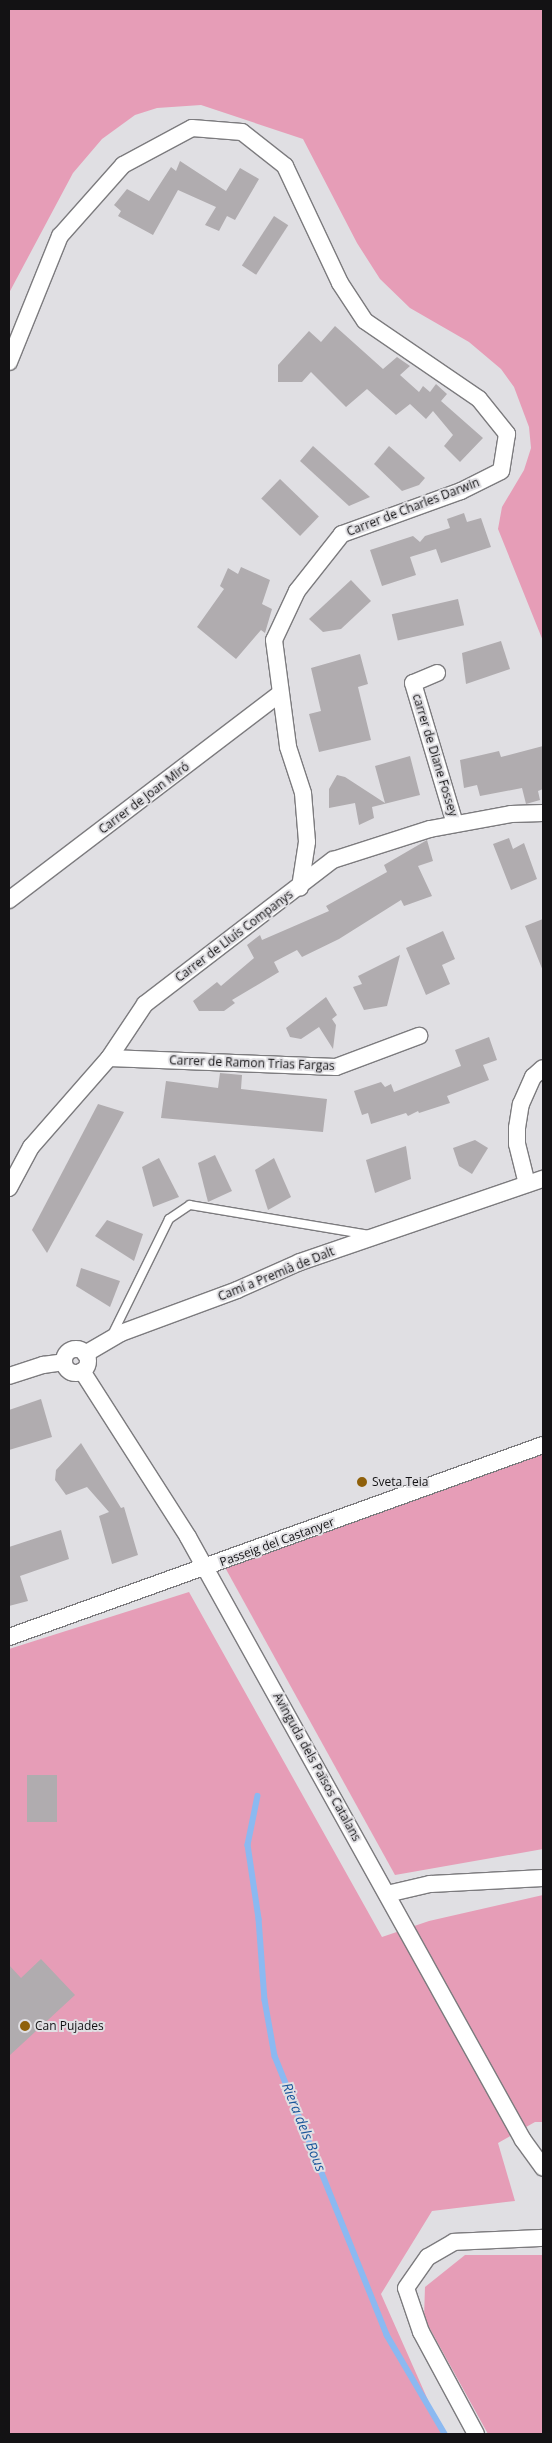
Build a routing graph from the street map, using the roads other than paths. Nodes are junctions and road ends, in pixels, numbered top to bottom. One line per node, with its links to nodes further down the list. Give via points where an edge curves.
1 (9, 362): 3 (street, Carrer de Charles Darwin, via 60,236 123,165 192,128 226,130 242,132 285,166 340,283 365,321 479,399 507,434 501,471 460,491 342,534 297,591 274,640)
2 (437, 673): 5 (street, carrer de Diane Fossey, via 413,683)
3 (279, 694): 6 (street, Carrer de Charles Darwin, via 288,747 303,793 307,842); 7 (street, Carrer de Joan Miró)
4 (543, 812): 5 (street, Carrer de Lluís Companys)
5 (456, 824): 6 (street, Carrer de Lluís Companys, via 333,860)
6 (300, 887): 9 (street, Carrer de Lluís Companys, via 145,1004)
7 (9, 900)
8 (419, 1036): 9 (street, Carrer de Ramon Trias Fargas, via 336,1067)
9 (109, 1058): 13 (street, Carrer de Lluís Companys, via 31,1147)
10 (543, 1068): 12 (street, via 533,1078 521,1104 517,1128 517,1144)
11 (543, 1179): 12 (street, Camí a Premià de Dalt)
12 (527, 1184): 14 (street, Camí a Premià de Dalt)
13 (9, 1188)
14 (376, 1236): 15 (street, Camí a Premià de Dalt, via 300,1262); 15 (lane, via 190,1204 169,1219)
15 (110, 1339): 16 (street, Camí a Premià de Dalt)
16 (85, 1354): 17 (street, via 72,1349); 18 (street, via 87,1364)
17 (64, 1362): 18 (street, via 70,1372); 19 (street)
18 (82, 1371): 21 (street, Avinguda dels Països Catalans)
19 (9, 1376)
20 (543, 1445): 21 (street, Passeig del Castanyer)
21 (206, 1568): 22 (street, Passeig del Castanyer); 24 (street, Avinguda dels Països Catalans)
22 (9, 1637)
23 (543, 1878): 24 (street, via 430,1884)
24 (387, 1894): 25 (street, Avinguda dels Països Catalans, via 524,2140)
25 (543, 2168)
26 (543, 2238): 27 (street, via 454,2242 428,2258 406,2288 421,2332)
27 (476, 2434)

